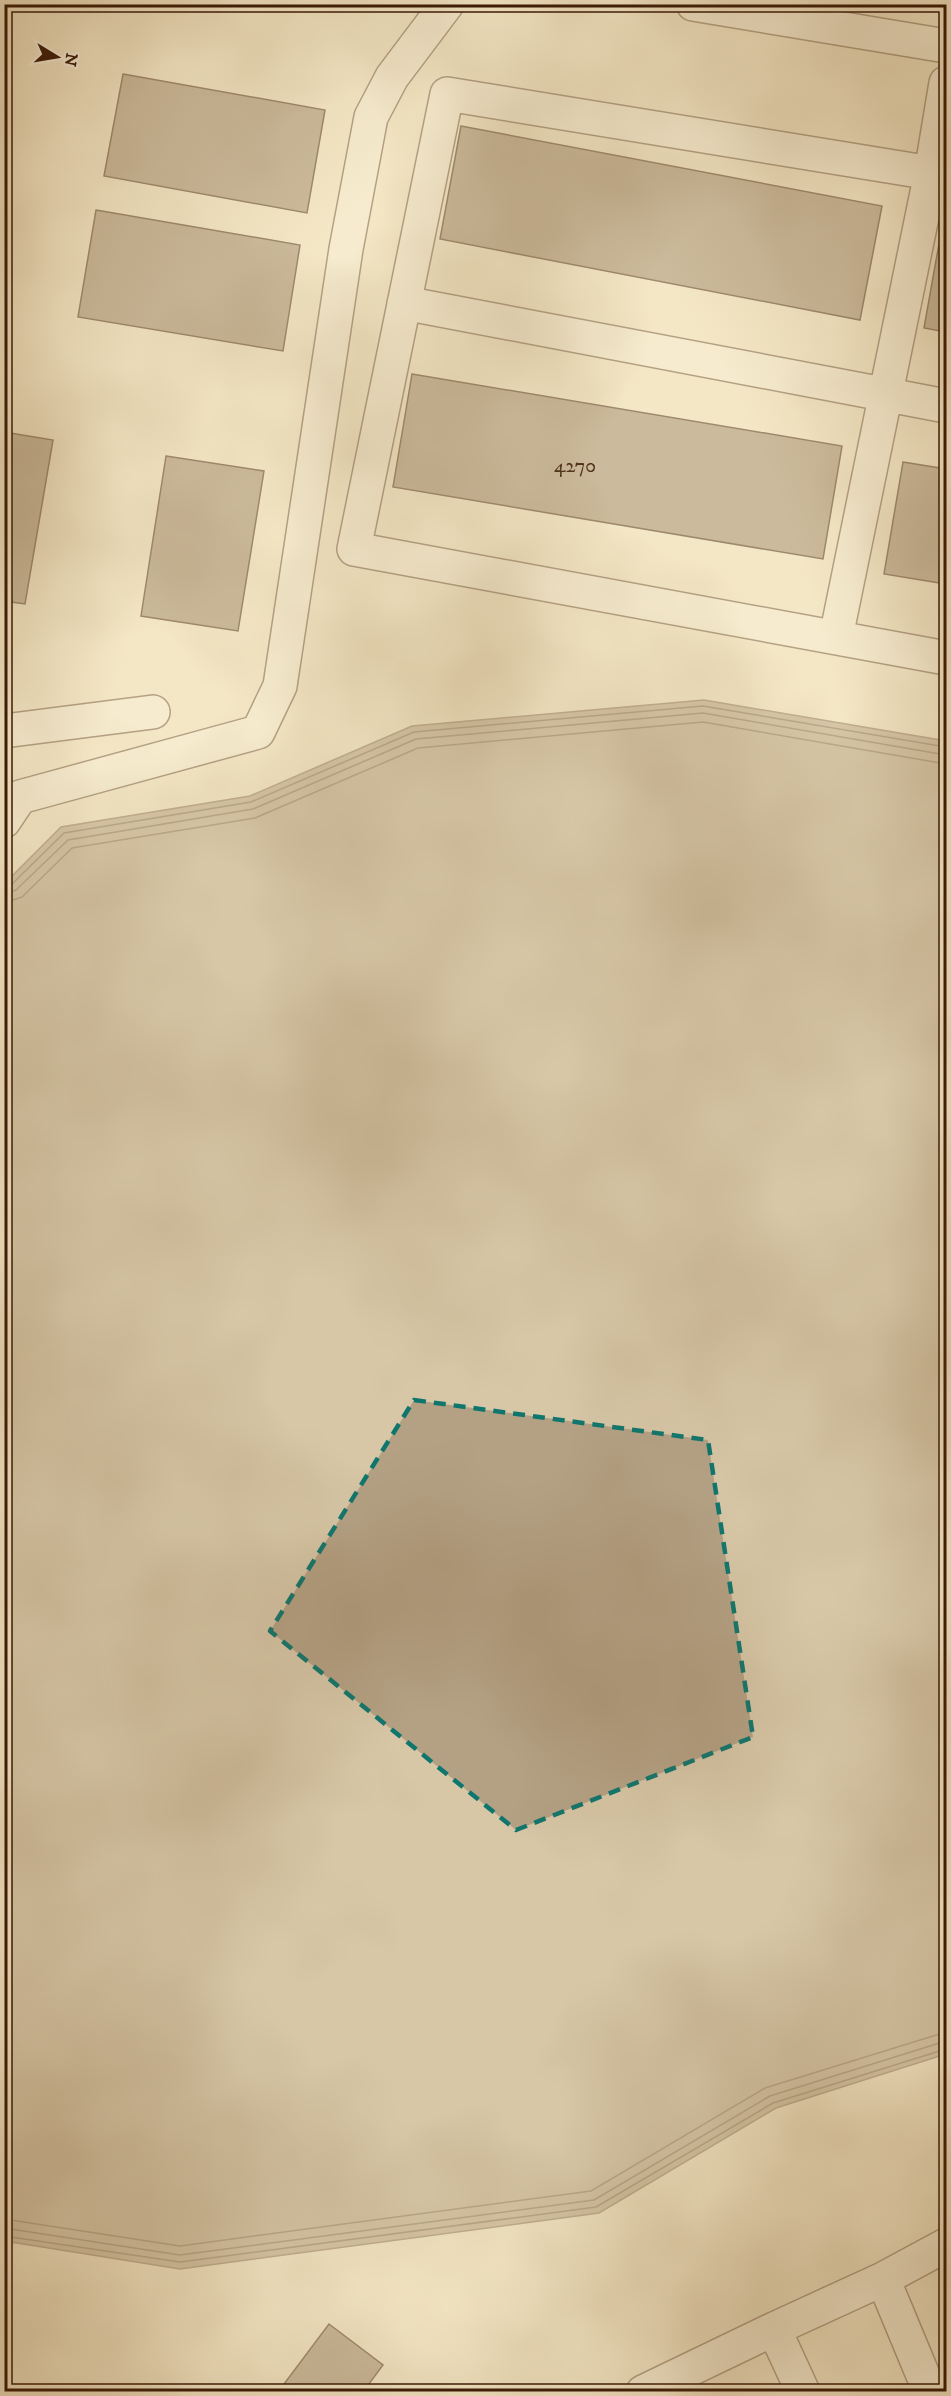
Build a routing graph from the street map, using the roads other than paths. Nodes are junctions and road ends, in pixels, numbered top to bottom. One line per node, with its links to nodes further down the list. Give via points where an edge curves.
1 (447, 4): 13 (street, via 392,77 371,117 346,249 280,686 258,732)
2 (693, 4): 3 (street)
3 (946, 46)
4 (946, 83): 5 (street)
5 (939, 174): 6 (street, via 447,94); 7 (street)
6 (404, 303): 7 (street); 9 (street, via 354,549)
7 (886, 394): 8 (street); 9 (street)
8 (946, 406)
9 (836, 637): 10 (street)
10 (946, 658)
11 (153, 712): 12 (street)
12 (4, 731)
13 (10, 802)
14 (946, 2245): 15 (street)
15 (883, 2279): 16 (street); 19 (street)
16 (774, 2329): 17 (street); 18 (street)
17 (643, 2391)
18 (803, 2391)
19 (930, 2391)

